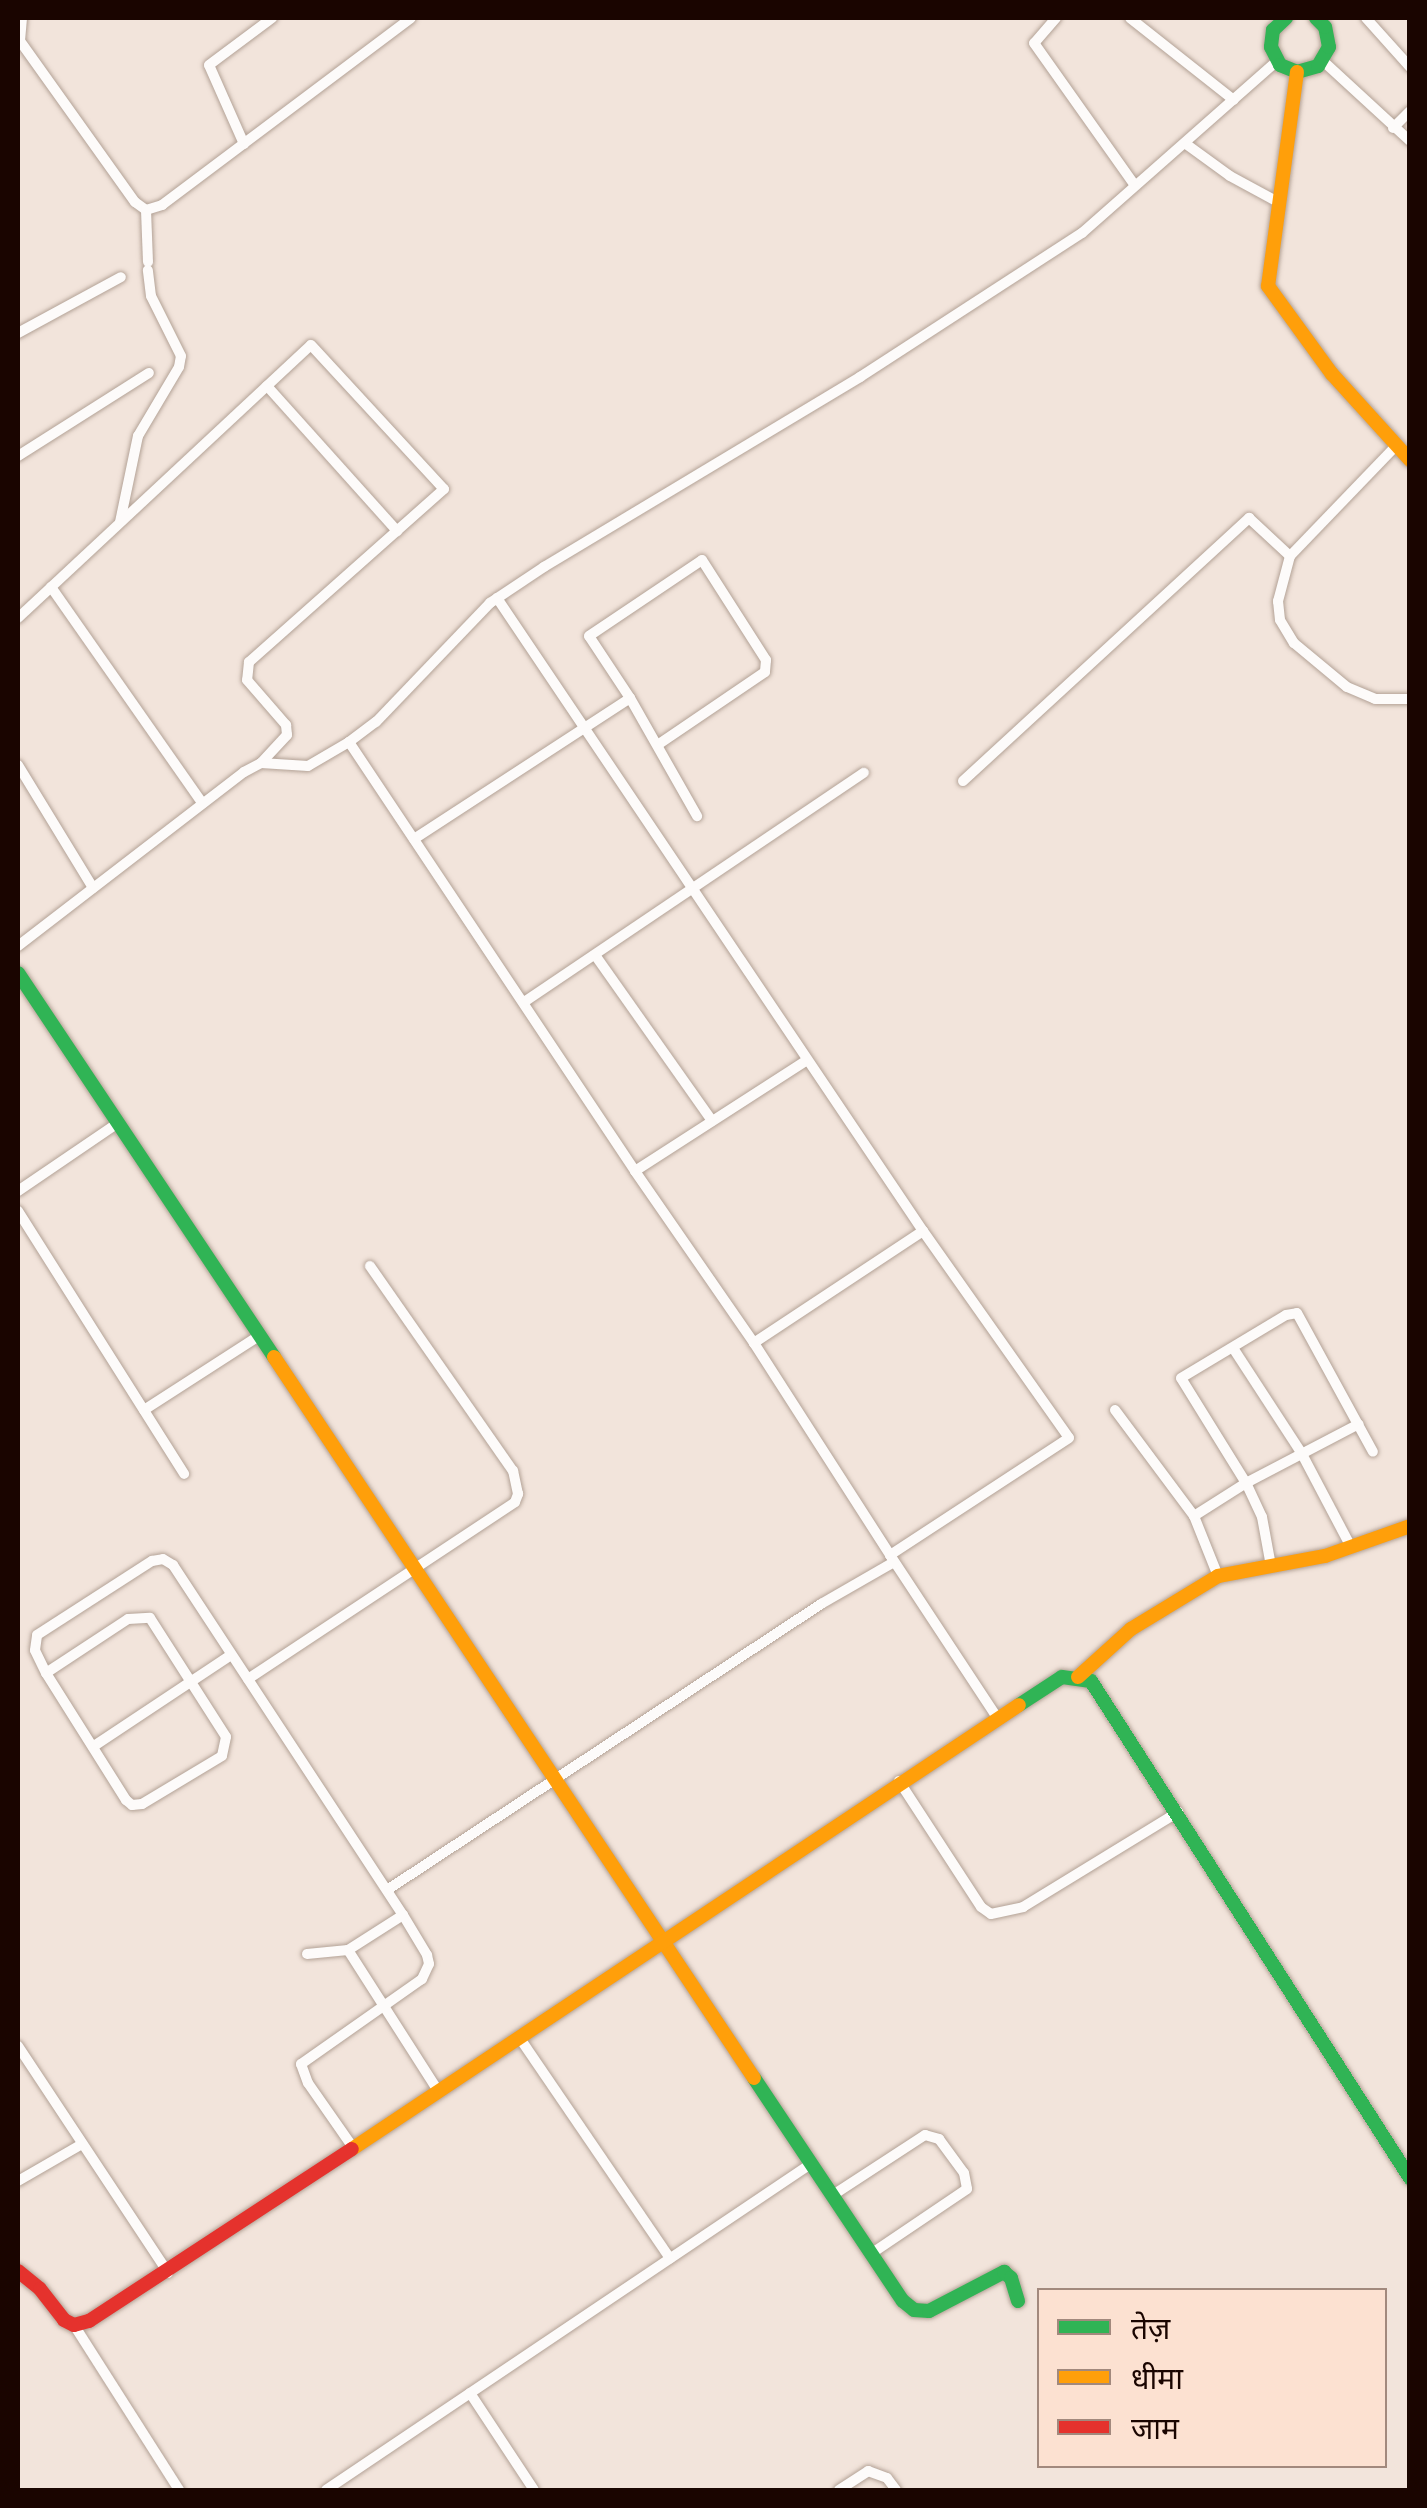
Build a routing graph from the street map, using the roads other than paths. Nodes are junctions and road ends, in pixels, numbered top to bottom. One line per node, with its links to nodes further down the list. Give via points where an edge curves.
1 (22, 18): 22 (street, via 20,41)
2 (272, 18): 18 (street, via 209,66)
3 (411, 18): 18 (street)
4 (1056, 18): 20 (street, via 1034,43)
5 (1130, 18): 14 (street)
6 (1286, 18): 9 (street)
7 (1319, 18): 10 (street, via 1329,36)
8 (1366, 18): 12 (street)
9 (1268, 24): 11 (street)
10 (1323, 60): 13 (street); 16 (street)
11 (1278, 61): 13 (street); 14 (street)
12 (1410, 67)
13 (1297, 72): 21 (street)
14 (1234, 100): 19 (street)
15 (1410, 111): 16 (street)
16 (1393, 128): 17 (street)
17 (1410, 141)
18 (244, 144): 22 (street)
19 (1186, 144): 20 (street); 21 (street)
20 (1134, 184): 34 (street, via 1082,233)
21 (1278, 202): 27 (street, via 1268,286 1286,317)
22 (146, 210): 30 (street, via 151,296 181,356 138,436)
23 (122, 277): 24 (street)
24 (18, 333)
25 (149, 373): 28 (street)
26 (266, 386): 30 (street); 31 (street); 31 (street, via 311,345 444,489)
27 (1396, 447): 29 (street); 32 (street)
28 (18, 456)
29 (1410, 460)
30 (120, 522): 33 (street)
31 (398, 531): 42 (street, via 249,662 247,680 286,725 287,734)
32 (1290, 556): 37 (street, via 1278,601 1294,643 1346,687 1374,698); 44 (street, via 1249,518)
33 (51, 586): 35 (street); 45 (street)
34 (497, 598): 38 (street); 39 (street)
35 (18, 618)
36 (630, 698): 38 (street); 40 (street); 40 (street, via 589,636 702,560 766,660 765,672)
37 (1410, 699)
38 (584, 728): 47 (street); 49 (street)
39 (349, 742): 42 (street, via 308,766); 47 (street)
40 (659, 744): 46 (street)
41 (18, 764): 48 (street)
42 (261, 764): 45 (street)
43 (864, 774): 49 (street)
44 (963, 781)
45 (202, 803): 48 (street)
46 (697, 816)
47 (414, 839): 53 (street)
48 (93, 888): 50 (street)
49 (692, 891): 51 (street); 54 (street)
50 (18, 946)
51 (595, 955): 53 (street); 56 (street)
52 (18, 972): 55 (street)
53 (524, 1002): 57 (street)
54 (806, 1061): 56 (street); 60 (street)
55 (118, 1122): 58 (street); 62 (street)
56 (712, 1122): 57 (street)
57 (635, 1171): 63 (street)
58 (18, 1191)
59 (18, 1210): 65 (street)
60 (923, 1231): 63 (street); 75 (street, via 1068,1438)
61 (370, 1266): 77 (street, via 519,1482 515,1502)
62 (259, 1336): 65 (street); 77 (street)
63 (754, 1343): 75 (street)
64 (1233, 1348): 67 (street, via 1297,1313); 69 (street); 71 (street, via 1181,1378)
65 (144, 1410): 70 (street)
66 (1115, 1410): 72 (street)
67 (1359, 1424): 68 (street); 69 (street)
68 (1373, 1452)
69 (1302, 1454): 71 (street); 74 (street)
70 (184, 1474)
71 (1246, 1483): 72 (street); 76 (street, via 1262,1517)
72 (1194, 1516): 78 (street)
73 (1410, 1526): 74 (street)
74 (1352, 1547): 76 (street)
75 (892, 1558): 84 (street); 87 (street)
76 (1271, 1566): 78 (street)
77 (412, 1568): 82 (street); 87 (street)
78 (1218, 1576): 81 (street, via 1132,1629)
79 (231, 1655): 80 (street, via 163,1559 37,1634 34,1644); 82 (street); 83 (street)
80 (46, 1673): 83 (street, via 138,1615 150,1618); 85 (street)
81 (1078, 1677): 84 (street, via 1062,1678); 88 (street, via 1091,1681)
82 (248, 1679): 89 (street)
83 (194, 1683): 85 (street); 85 (street, via 226,1737 222,1756 132,1804)
84 (998, 1720): 86 (street)
85 (94, 1746)
86 (900, 1780): 88 (street, via 990,1914 1022,1908); 91 (street)
87 (554, 1782): 89 (street); 91 (street)
88 (1178, 1812): 101 (street)
89 (386, 1890): 90 (street)
90 (403, 1916): 92 (street); 94 (street, via 429,1964 422,1979)
91 (662, 1938): 95 (street); 100 (street)
92 (348, 1950): 93 (street); 94 (street)
93 (307, 1954)
94 (382, 2006): 97 (street); 99 (street, via 301,2064)
95 (519, 2037): 97 (street); 105 (street)
96 (18, 2046): 98 (street)
97 (437, 2089): 99 (street)
98 (82, 2144): 102 (street); 107 (street)
99 (352, 2146): 107 (street)
100 (812, 2164): 103 (street); 105 (street)
101 (1410, 2178)
102 (18, 2180)
103 (833, 2195): 104 (street); 104 (street, via 925,2134 939,2139 964,2173 967,2189)
104 (872, 2253): 108 (street, via 914,2310 929,2312 1004,2272)
105 (670, 2258): 110 (street)
106 (18, 2271): 109 (street)
107 (168, 2273): 109 (street)
108 (1018, 2300)
109 (74, 2325): 113 (street)
110 (470, 2393): 111 (street); 114 (street)
111 (333, 2489)
112 (843, 2489): 115 (street, via 868,2470 888,2478)
113 (179, 2490)
114 (534, 2490)
115 (896, 2490)

